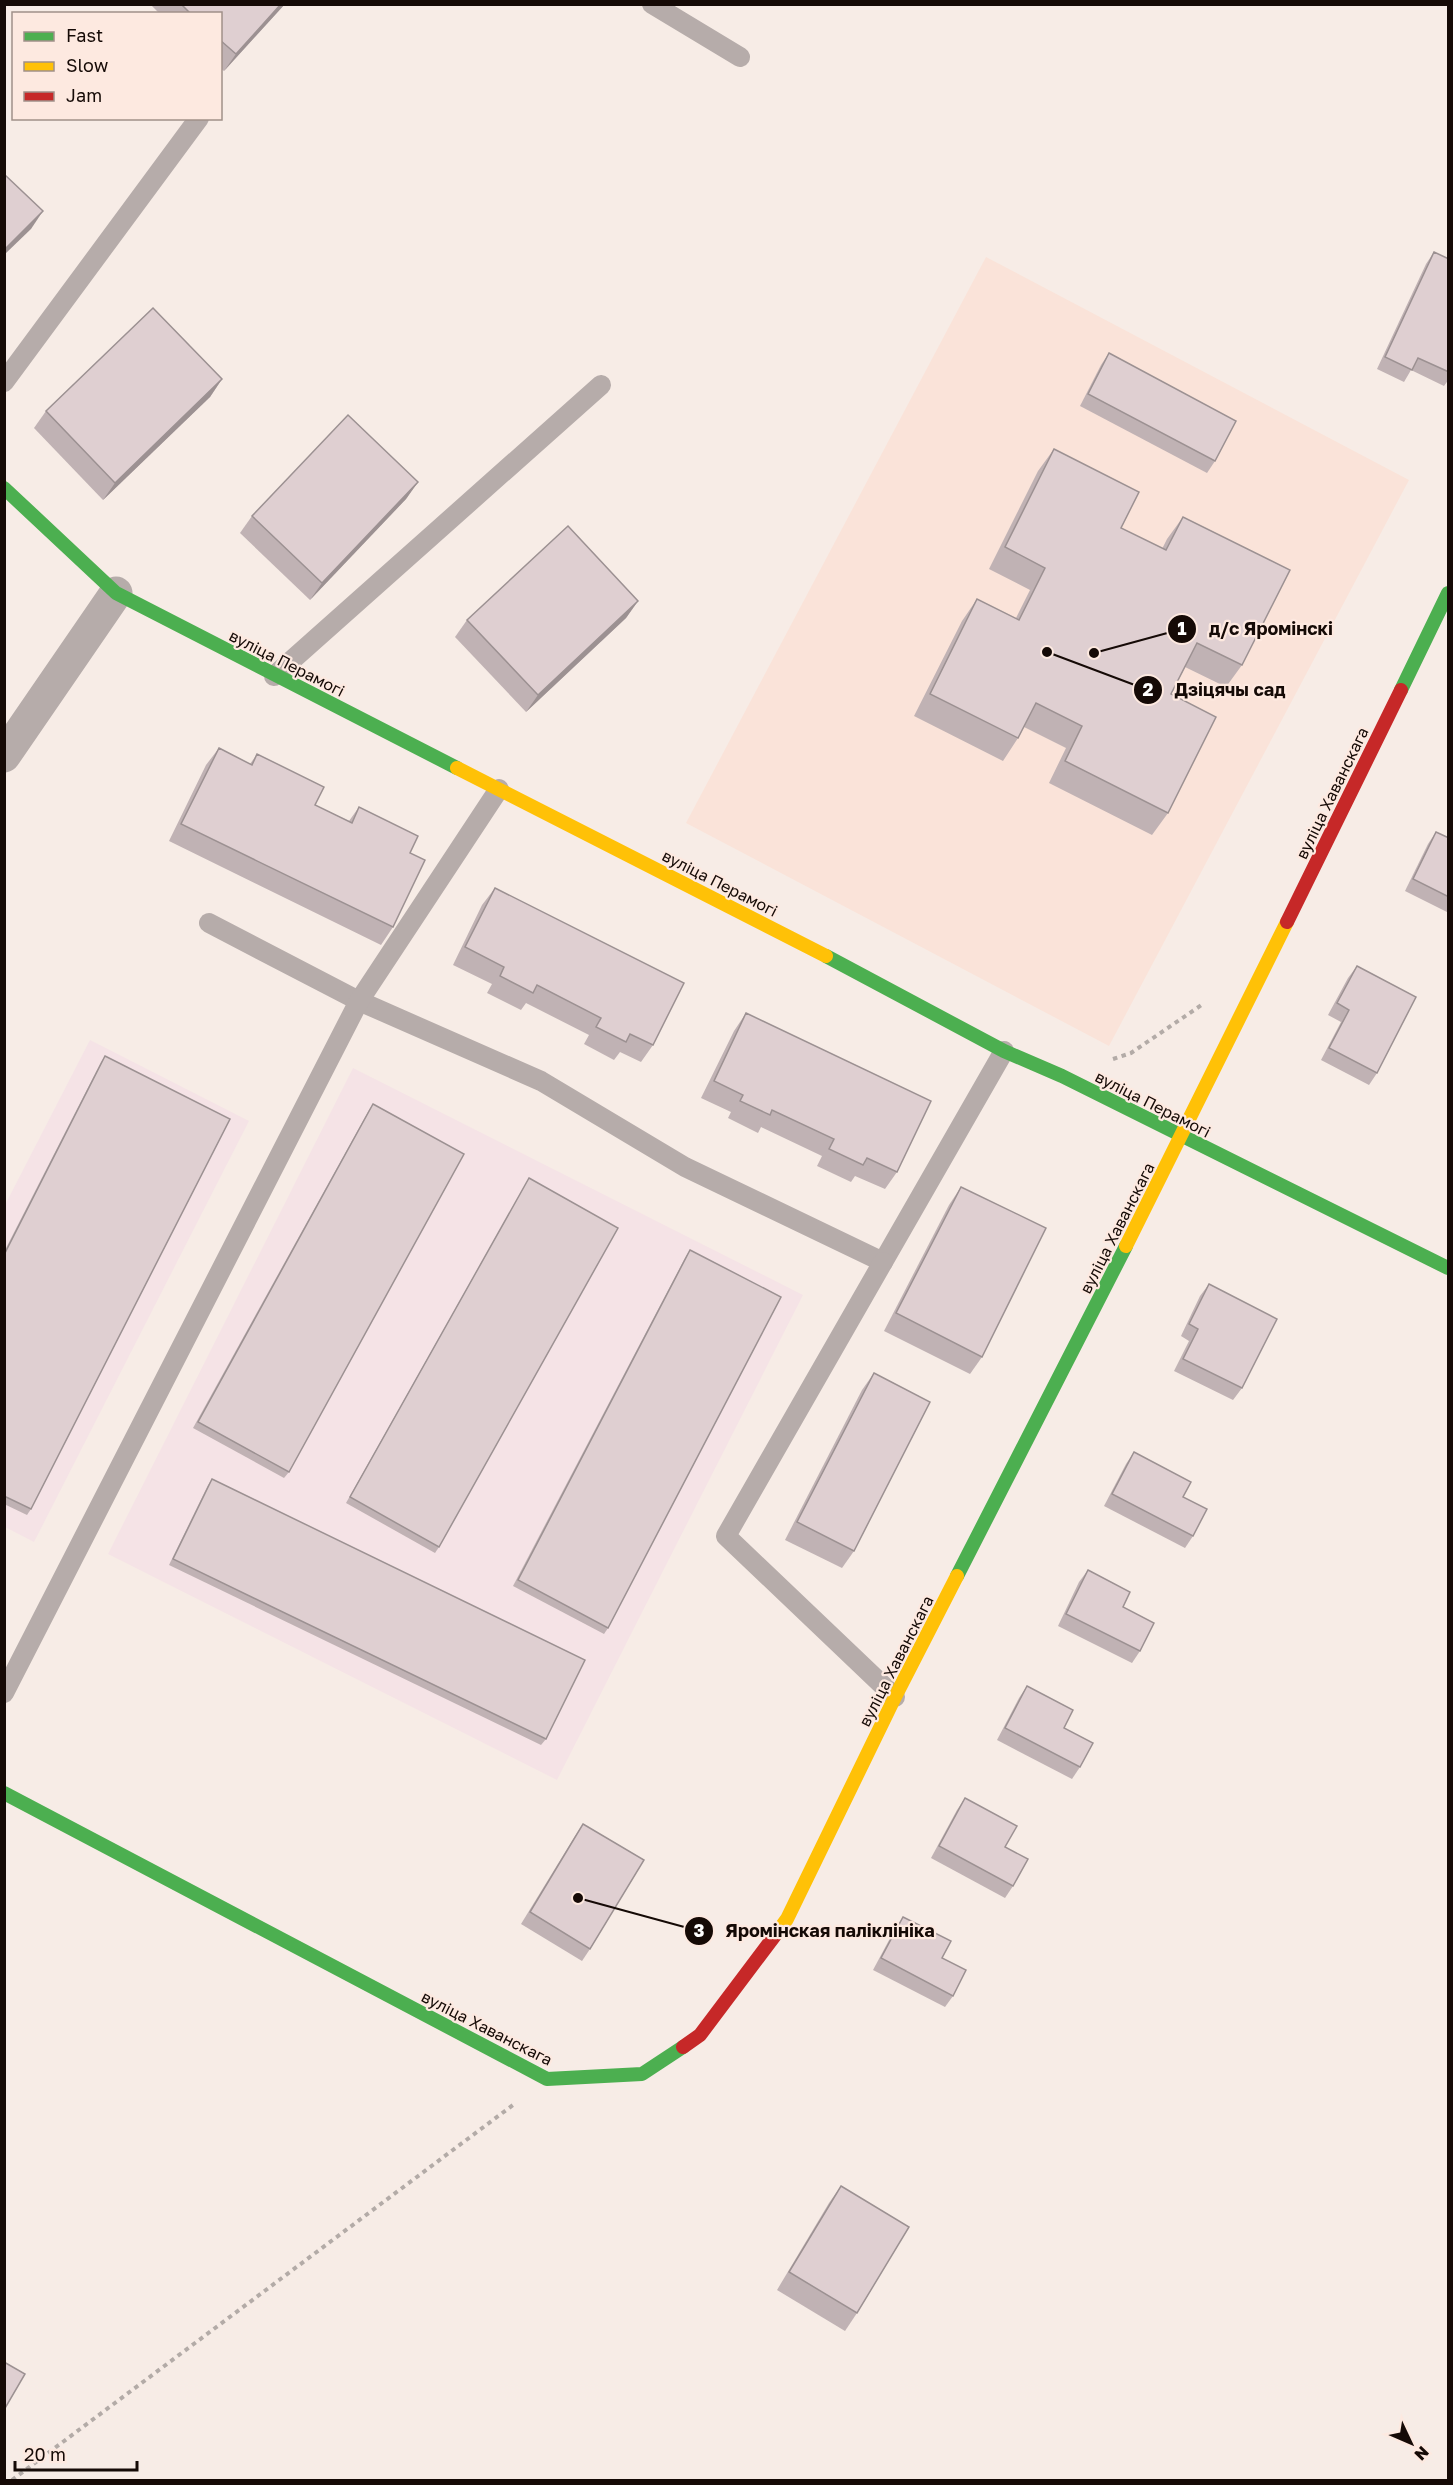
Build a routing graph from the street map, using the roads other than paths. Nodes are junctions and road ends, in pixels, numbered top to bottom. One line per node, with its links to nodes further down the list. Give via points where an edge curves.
1 (652, 4): 2 (lane)
2 (740, 57)
3 (198, 120): 4 (lane)
4 (4, 382)
5 (601, 385): 9 (lane)
6 (4, 488): 7 (street, вуліца Перамогі)
7 (116, 592): 9 (street, вуліца Перамогі); 10 (street)
8 (1449, 593): 15 (street, вуліца Хаванскага)
9 (274, 676): 11 (street, вуліца Перамогі)
10 (4, 756)
11 (499, 789): 13 (lane); 14 (street, вуліца Перамогі, via 766,924)
12 (209, 923): 13 (lane)
13 (359, 1001): 16 (lane, via 541,1081 684,1167); 18 (lane)
14 (1004, 1051): 15 (street, вуліца Перамогі); 16 (lane)
15 (1182, 1137): 17 (street, вуліца Перамогі); 19 (street, вуліца Хаванскага)
16 (882, 1263): 19 (lane, via 726,1536)
17 (1449, 1268)
18 (4, 1693)
19 (896, 1697): 20 (street, вуліца Хаванскага, via 788,1919 700,2036 642,2074 547,2079)
20 (4, 1792)

